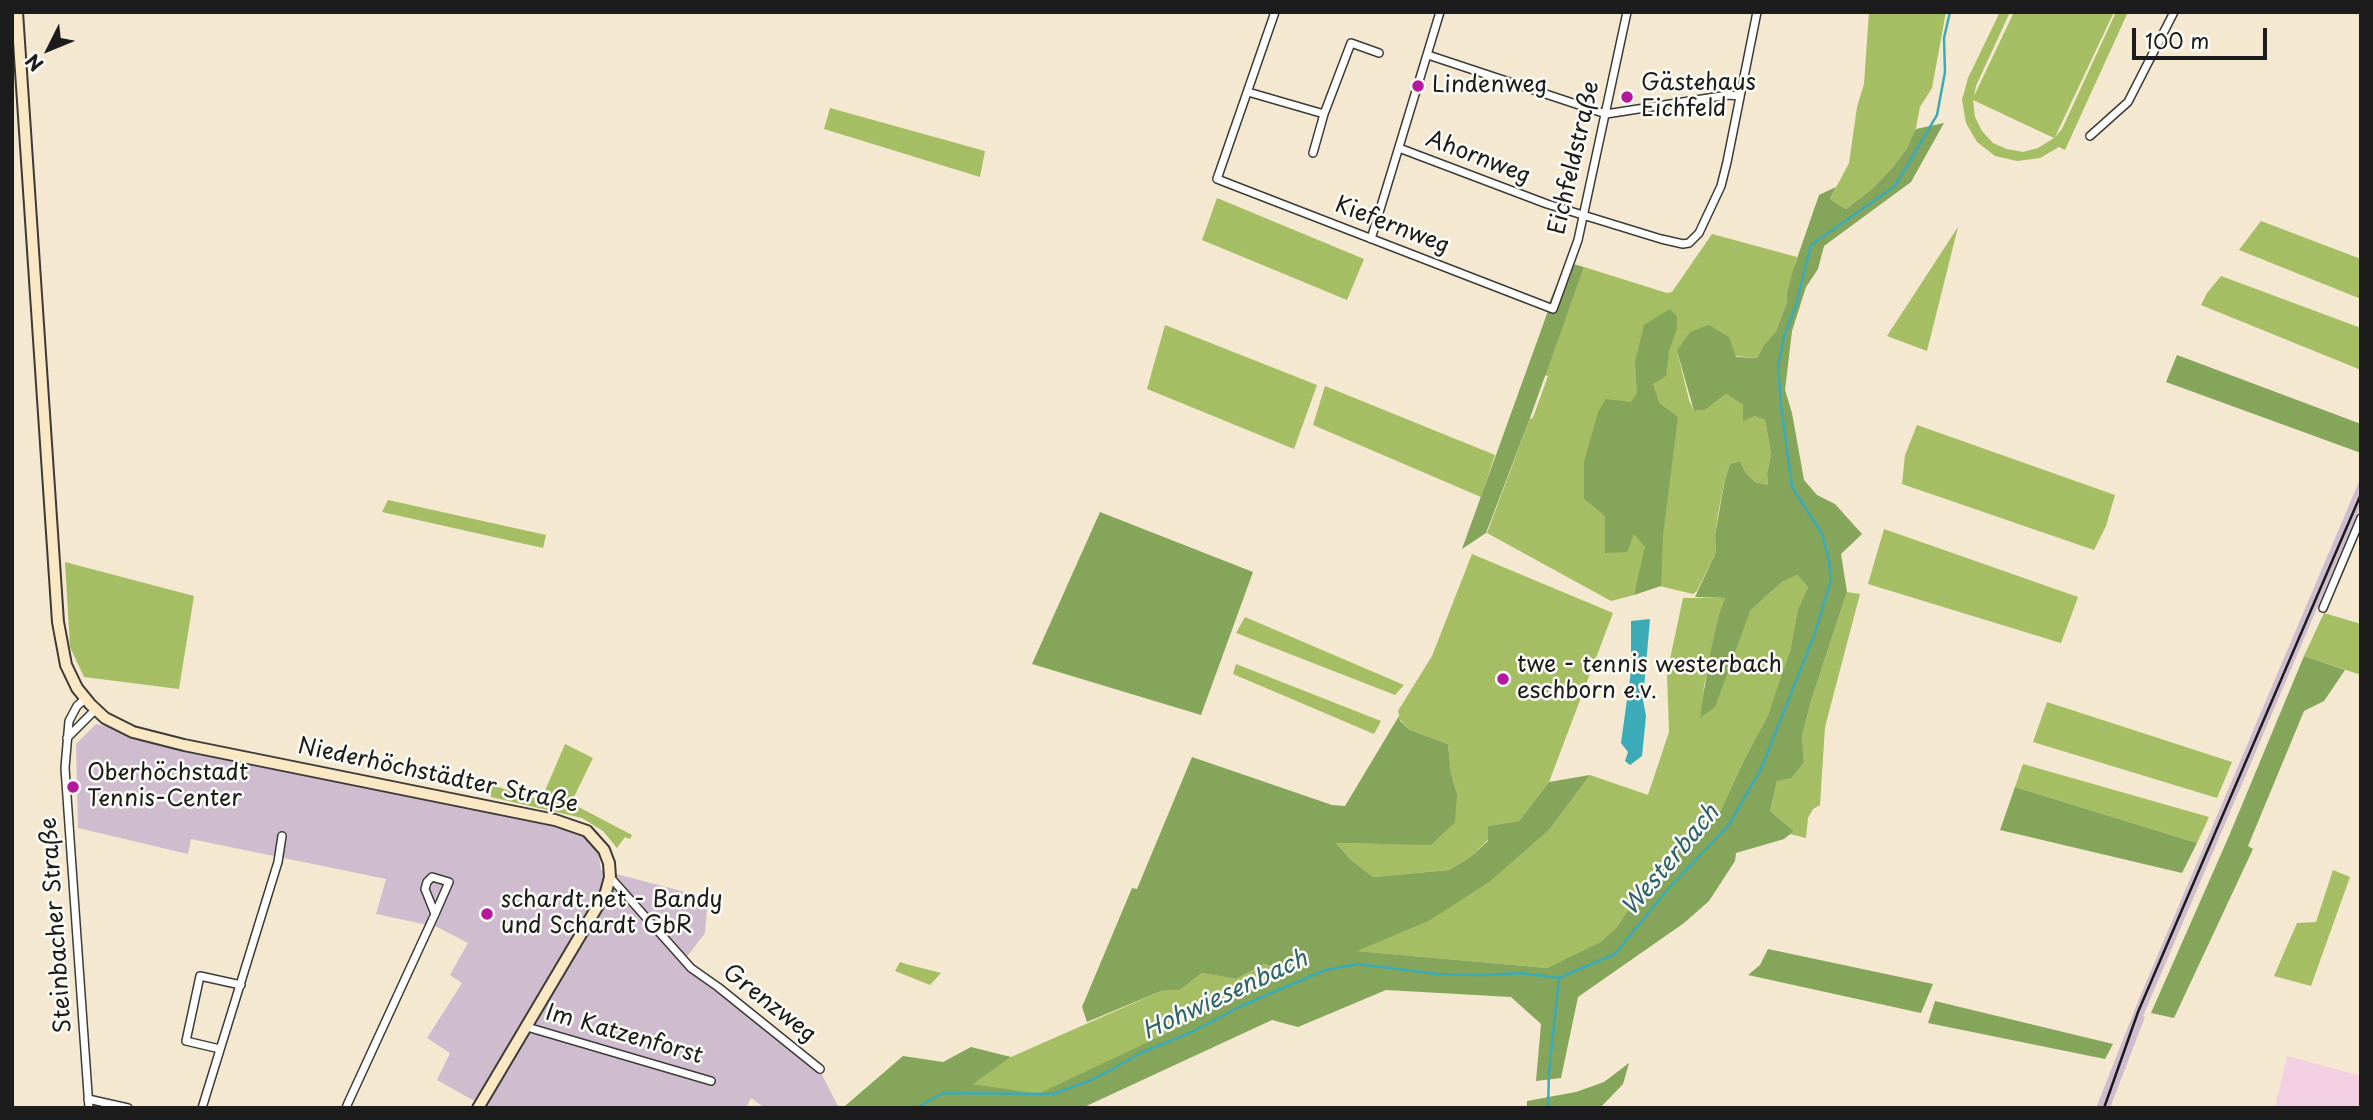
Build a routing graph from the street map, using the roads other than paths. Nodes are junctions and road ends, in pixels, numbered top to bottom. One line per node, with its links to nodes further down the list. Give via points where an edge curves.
1 (17, 12): 21 (street, Niederhöchstädter Straße, via 58,622 66,665)
2 (1275, 12): 9 (street)
3 (1440, 12): 8 (street)
4 (1757, 12): 10 (street)
5 (2175, 12): 13 (street, via 2128,102)
6 (1625, 13): 12 (street, Eichfeldstraße)
7 (1379, 53): 11 (street, via 1351,43)
8 (1428, 55): 12 (street); 14 (street)
9 (1248, 92): 11 (street); 17 (street, Kiefernweg, via 1217,178)
10 (1740, 96): 12 (street); 16 (street, Ahornweg, via 1724,174 1694,240 1682,244)
11 (1324, 114): 15 (street)
12 (1606, 114): 16 (street, Eichfeldstraße)
13 (2090, 136)
14 (1399, 148): 16 (street, Ahornweg); 17 (street)
15 (1313, 153)
16 (1583, 216): 18 (street, Eichfeldstraße)
17 (1371, 239): 18 (street, Kiefernweg)
18 (1553, 309)
19 (2361, 518): 20 (street)
20 (2323, 608)
21 (85, 699): 22 (street, Niederhöchstädter Straße); 23 (street, Steinbacher Straße, via 69,721)
22 (95, 709): 23 (street); 25 (street, Niederhöchstädter Straße, via 120,727 148,736 572,824 587,831 604,850)
23 (67, 739): 32 (street, Steinbacher Straße, via 65,768)
24 (282, 836): 27 (street)
25 (610, 877): 28 (street, via 606,892); 30 (street, Grenzweg, via 691,968)
26 (435, 914): 26 (street, via 449,882 432,877 425,889); 35 (street)
27 (241, 985): 29 (street); 29 (street, via 200,976 186,1041)
28 (527, 1027): 31 (street, Im Katzenforst); 36 (street)
29 (220, 1049): 34 (street)
30 (820, 1069)
31 (711, 1081)
32 (88, 1103): 33 (street)
33 (128, 1108)
34 (202, 1108)
35 (346, 1108)
36 (478, 1108)

